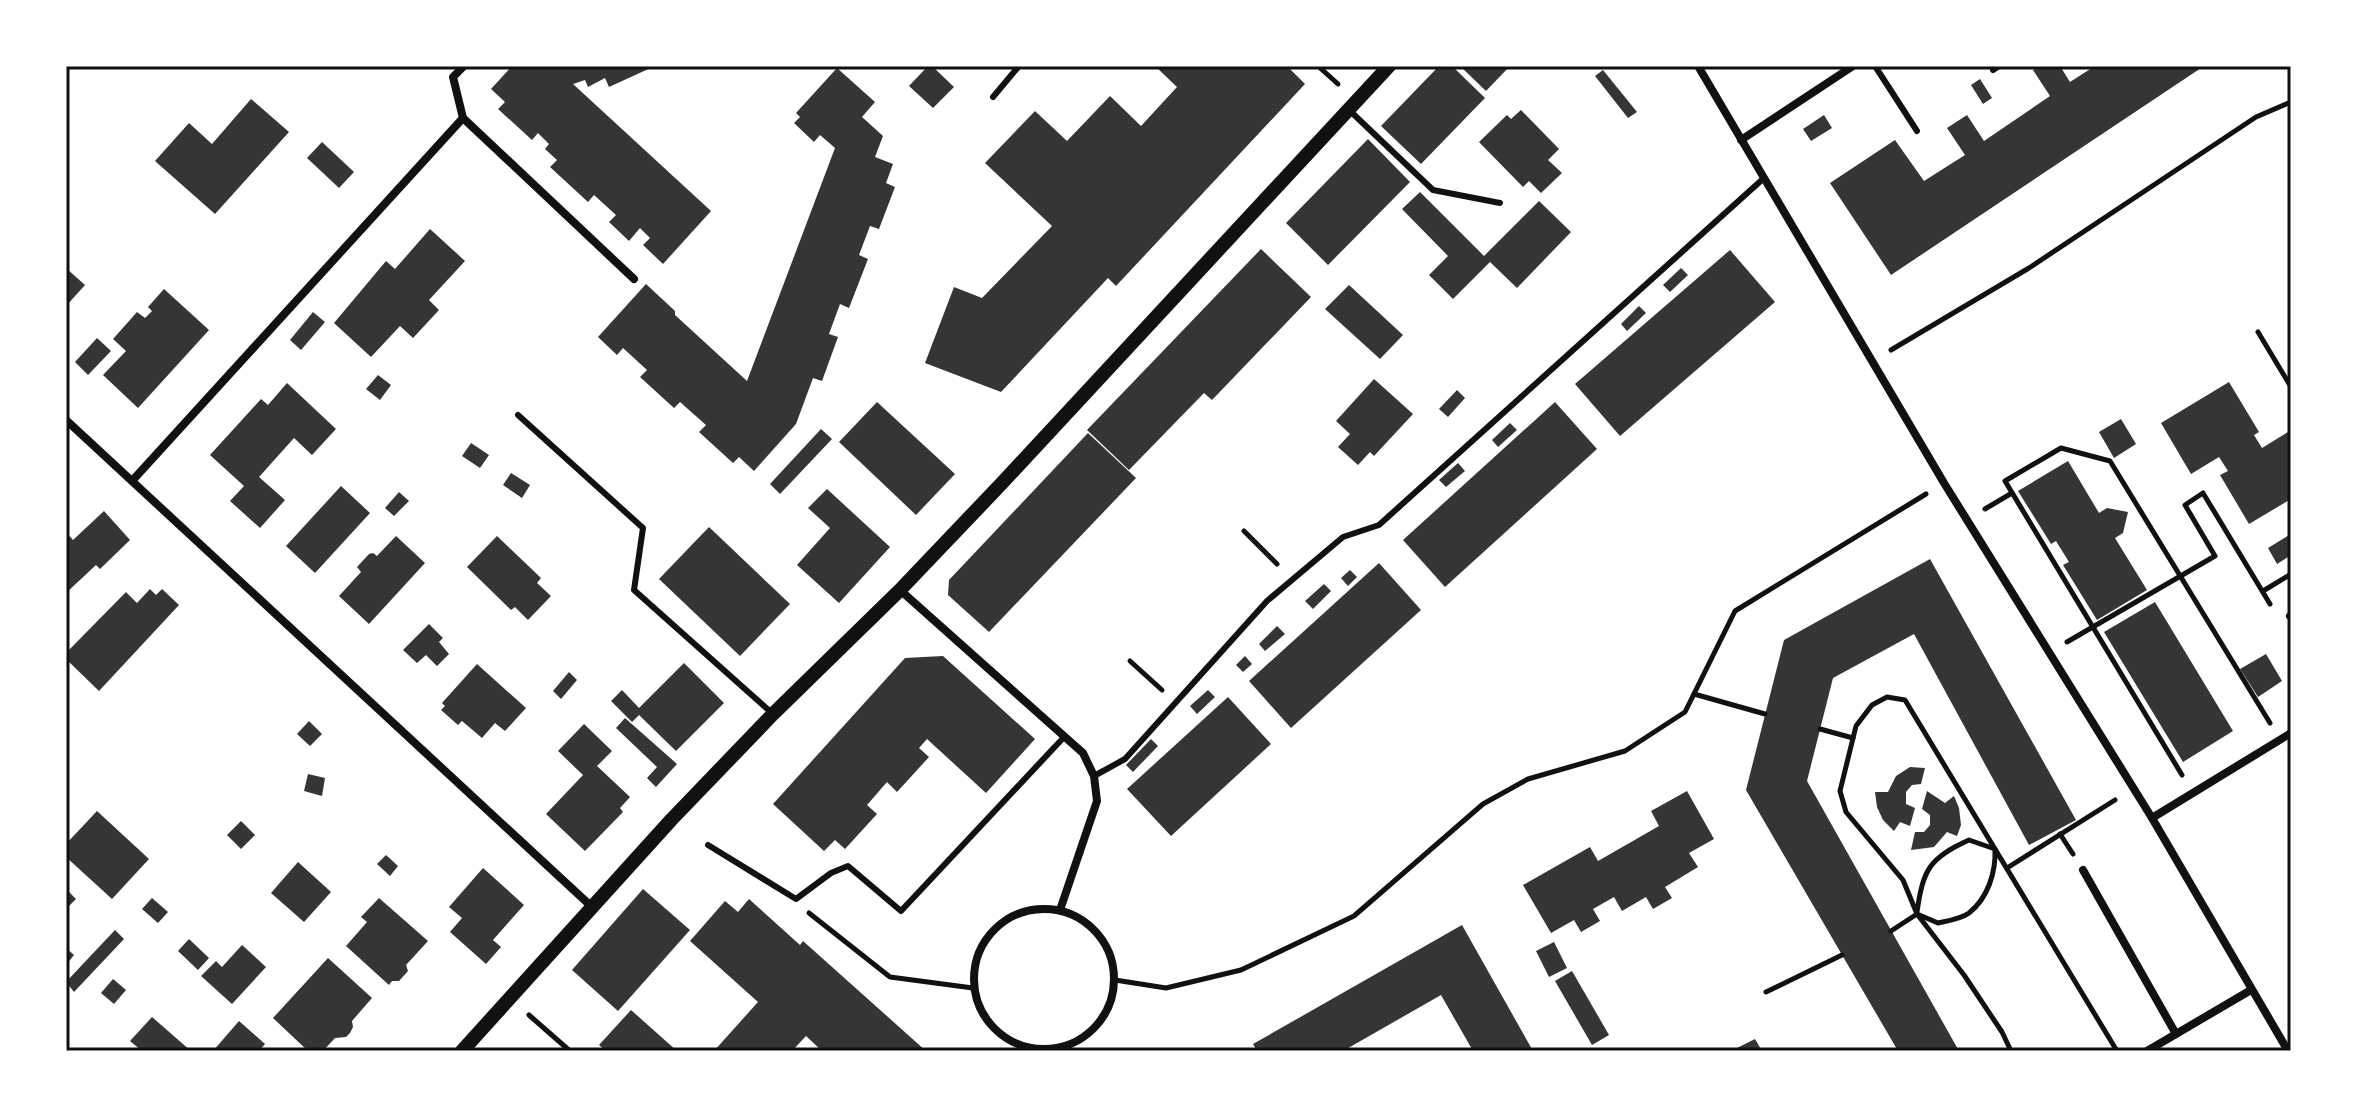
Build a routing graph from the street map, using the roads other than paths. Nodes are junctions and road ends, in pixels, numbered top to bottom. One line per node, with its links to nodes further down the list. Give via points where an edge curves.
1 (464, 66): 9 (street, via 453,77)
2 (1019, 66): 7 (lane)
3 (1389, 66): 8 (street)
4 (1698, 66): 11 (street)
5 (1853, 66): 11 (street)
6 (1875, 66): 10 (lane)
7 (993, 97)
8 (1348, 109): 13 (lane, via 1433,190); 18 (street)
9 (463, 118): 14 (street); 17 (street)
10 (1917, 131)
11 (1741, 140): 12 (street)
12 (1764, 178): 22 (lane, via 1379,525 1343,537 1267,601 1125,759); 23 (street, via 1944,483)
13 (1500, 203)
14 (634, 279)
15 (518, 415): 19 (lane, via 643,528 634,590)
16 (66, 420): 17 (street)
17 (132, 481): 26 (street)
18 (900, 590): 19 (street); 21 (street)
19 (773, 714): 26 (street)
20 (2291, 733): 23 (street)
21 (1065, 736): 22 (street, via 1083,753); 24 (lane, via 901,911 848,866 796,899)
22 (1094, 776): 27 (street, via 1097,801)
23 (2152, 818): 28 (street)
24 (708, 845)
25 (2083, 870): 29 (street)
26 (592, 907): 31 (street)
27 (1060, 910): 30 (street, via 1093,928 1109,952 1115,980 1107,1012 1097,1025 1071,1045); 30 (street, via 1041,908 1004,920 979,950 974,969 973,988 989,1024 1020,1046)
28 (2251, 990): 29 (street); 33 (street)
29 (2176, 1034): 32 (street)
30 (1039, 1050)
31 (462, 1051)
32 (2147, 1051)
33 (2288, 1051)

